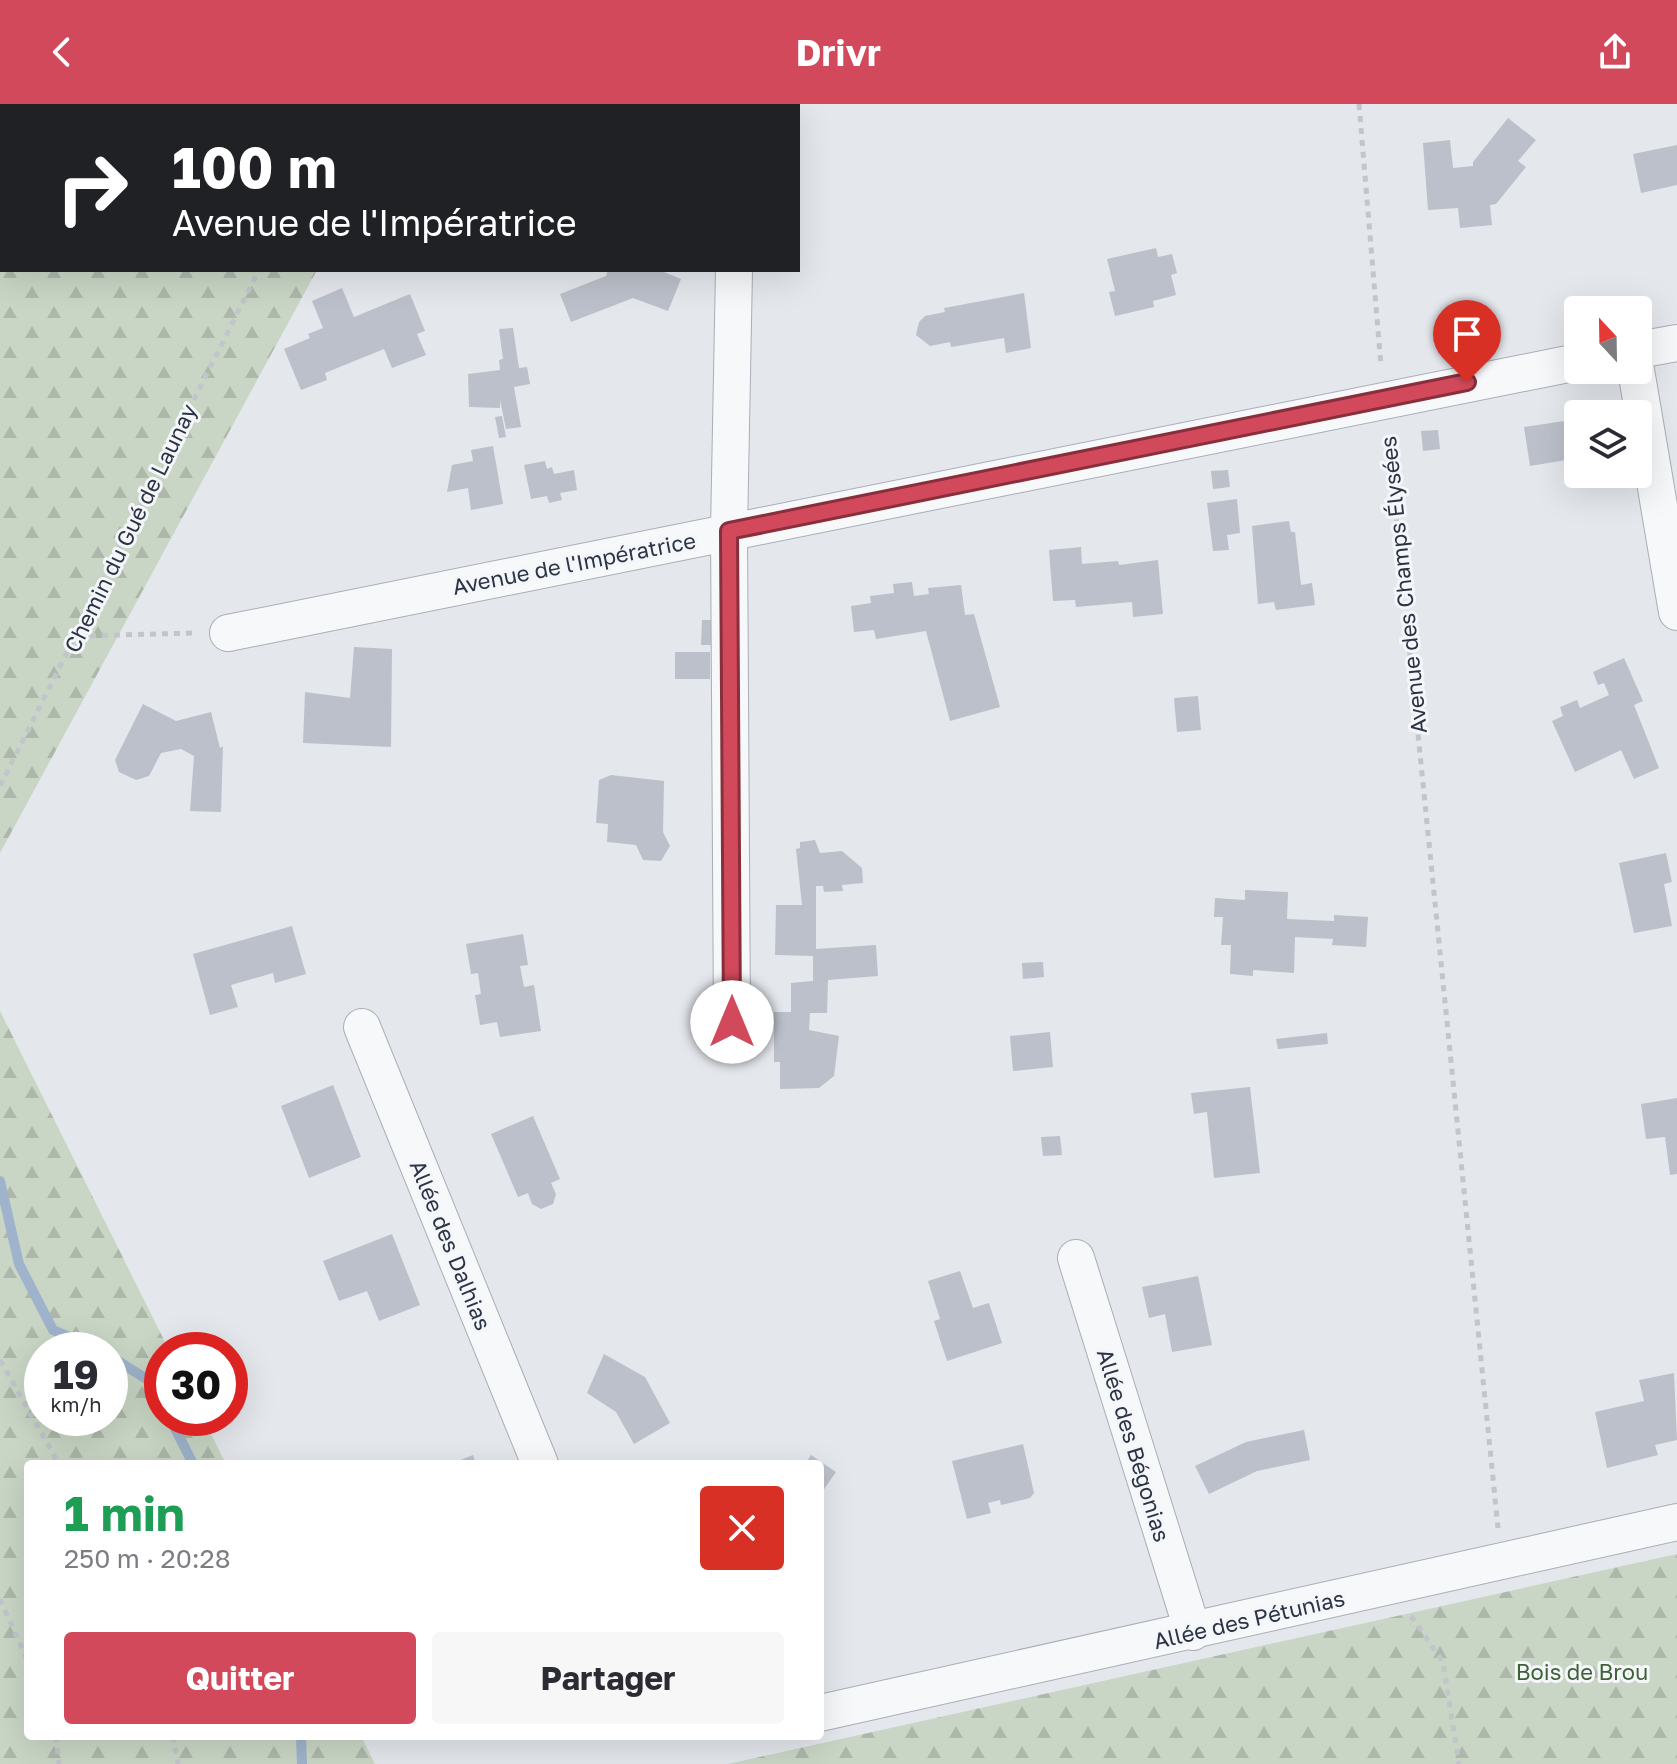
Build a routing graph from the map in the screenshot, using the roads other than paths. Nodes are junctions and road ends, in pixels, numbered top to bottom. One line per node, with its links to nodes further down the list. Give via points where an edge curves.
1 (734, 272): 6 (street)
2 (1677, 343): 3 (street)
3 (1652, 347)
4 (1564, 365): 6 (street, Avenue de l'Impératrice)
5 (1638, 384): 7 (street)
6 (729, 531): 8 (street, Avenue de l'Impératrice); 9 (street)
7 (1677, 612)
8 (228, 633)
9 (732, 1022)
10 (362, 1027): 12 (street, Allée des Dalhias)
11 (1076, 1258): 14 (street, Allée des Bégonias)
12 (538, 1460)
13 (1677, 1522): 14 (street, Allée des Pétunias)
14 (1193, 1632): 15 (street, Allée des Pétunias)
15 (824, 1712)

